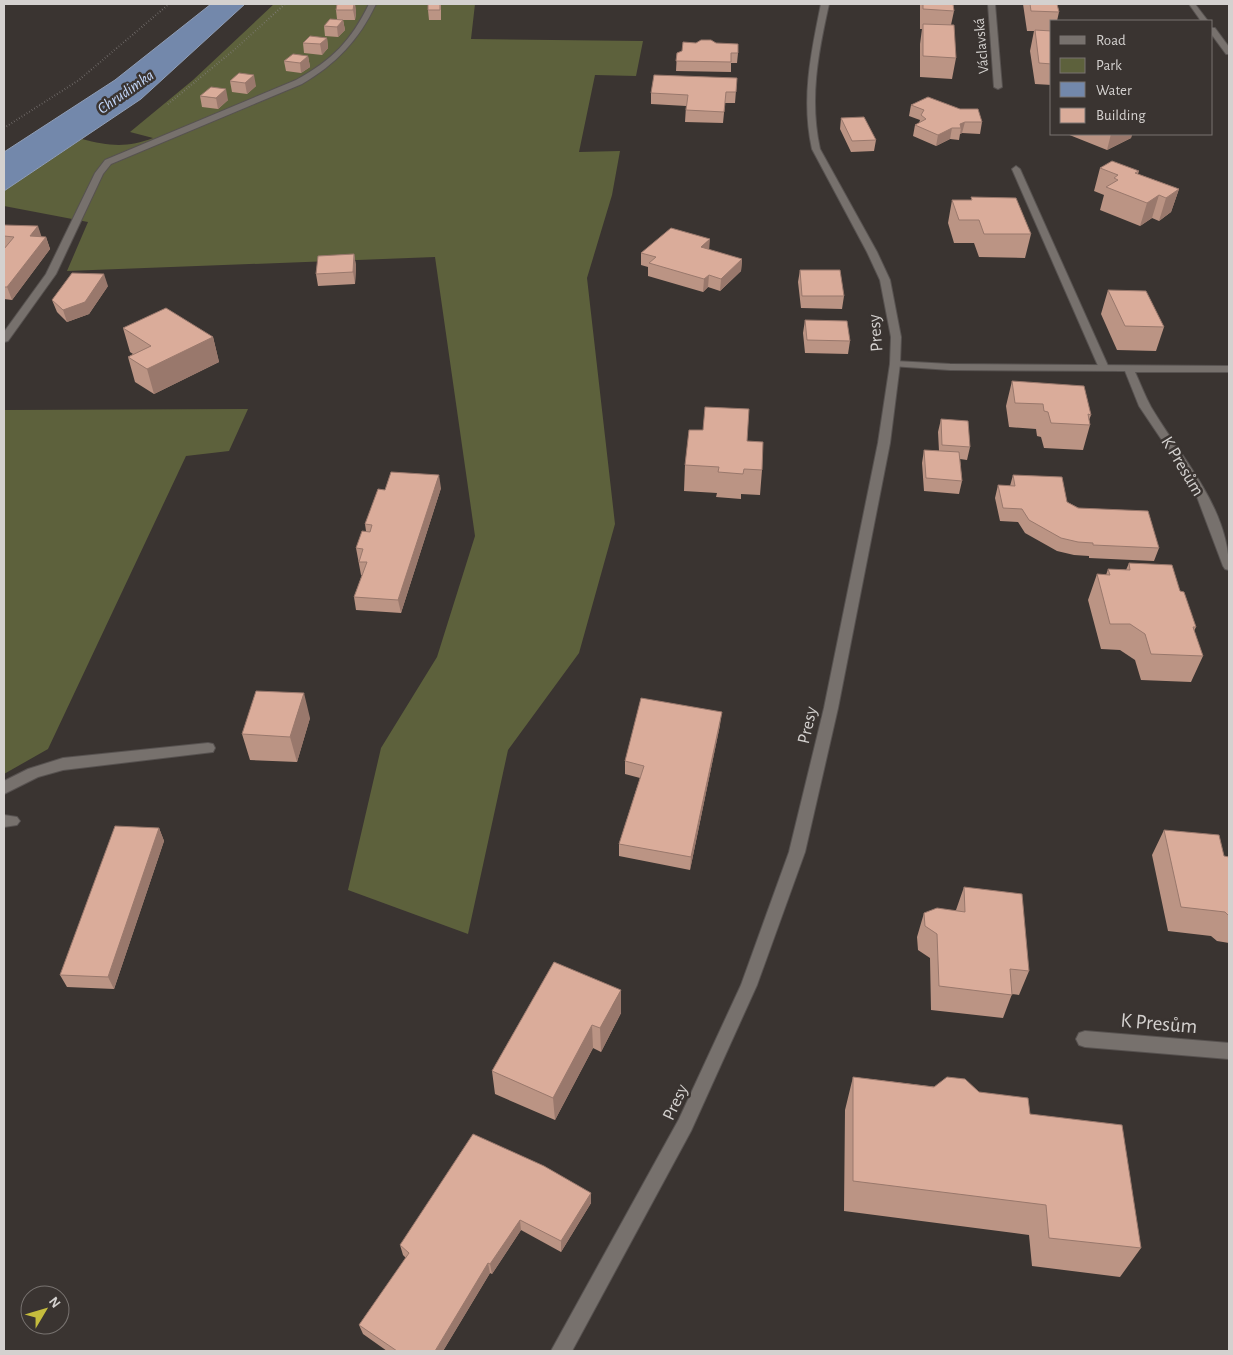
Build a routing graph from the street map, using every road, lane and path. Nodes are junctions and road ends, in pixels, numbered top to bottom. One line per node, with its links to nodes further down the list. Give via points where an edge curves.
1 (169, 4): 12 (path, via 79,80)
2 (285, 4): 11 (path)
3 (372, 4): 14 (street, via 354,38 323,69 108,162 99,173 51,274)
4 (825, 4): 15 (street, Presy, via 810,76 811,131 816,150 886,280 896,337)
5 (991, 4): 10 (street, Václavská)
6 (1192, 4): 7 (street)
7 (1204, 20)
8 (1213, 31): 9 (street)
9 (1229, 52)
10 (998, 87)
11 (166, 106)
12 (4, 128)
13 (1016, 169): 16 (street)
14 (4, 339)
15 (895, 364): 16 (street); 24 (street, Presy, via 884,443 840,662 797,852 748,985 685,1125)
16 (1104, 368): 17 (street)
17 (1129, 369): 18 (street); 19 (street, K Presům, via 1145,406 1203,497)
18 (1229, 370)
19 (1229, 566)
20 (208, 748): 21 (street, via 63,764 35,772)
21 (4, 788)
22 (1085, 1039): 23 (street, K Presům)
23 (1229, 1051)
24 (561, 1351)

